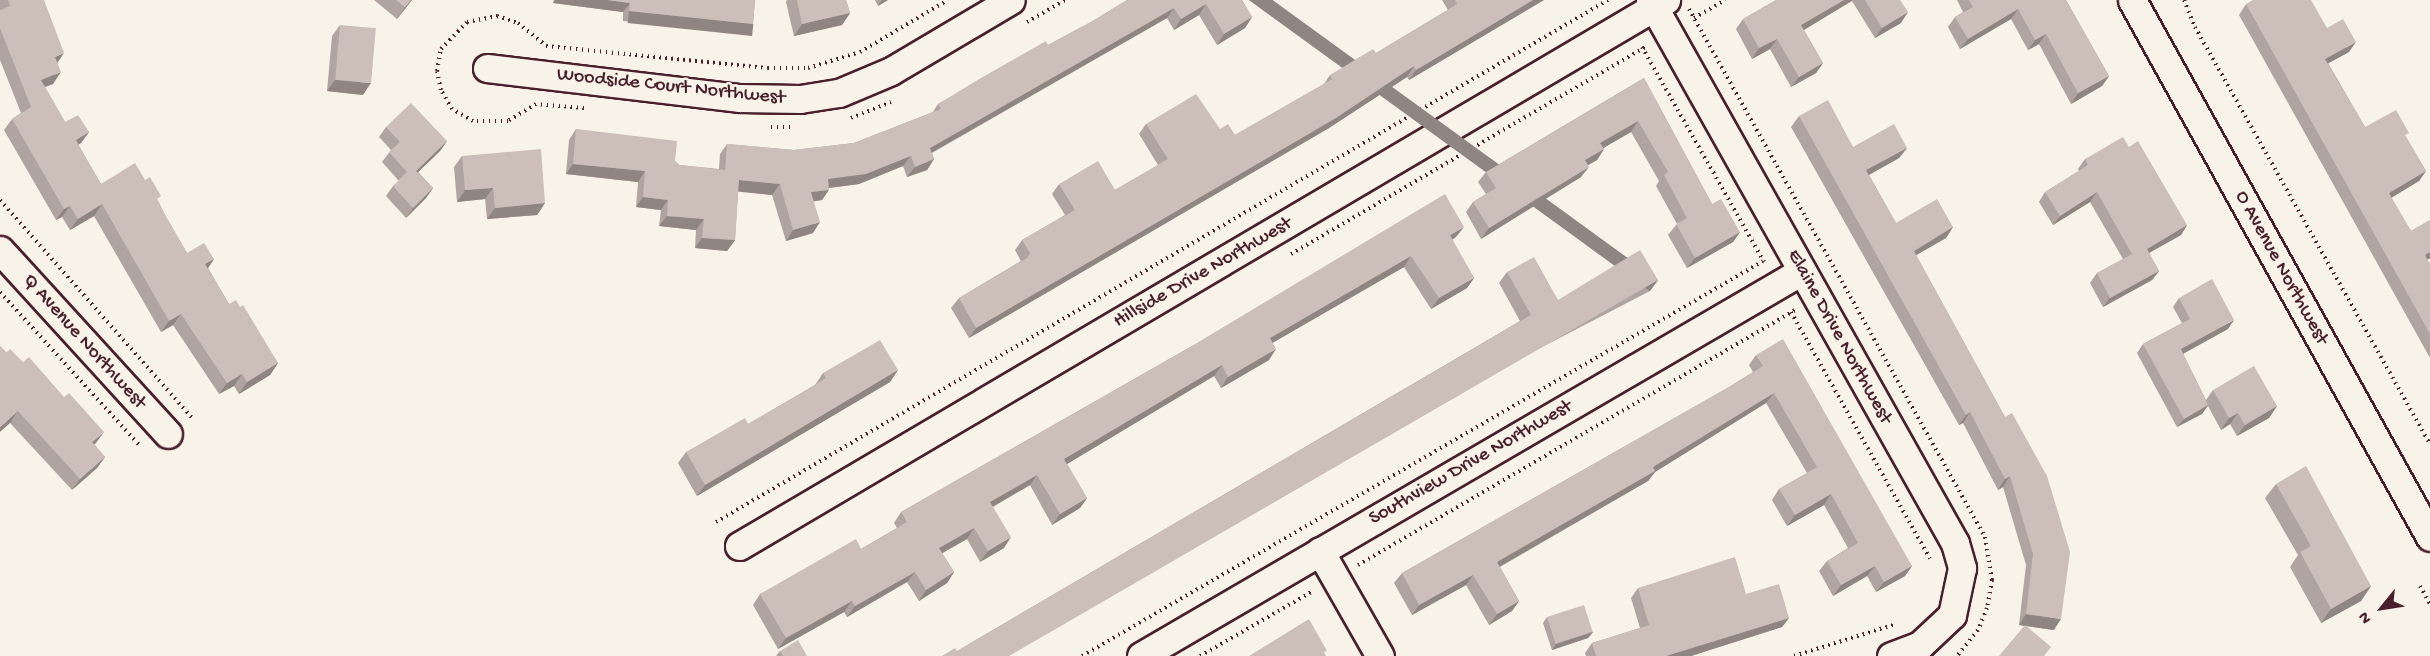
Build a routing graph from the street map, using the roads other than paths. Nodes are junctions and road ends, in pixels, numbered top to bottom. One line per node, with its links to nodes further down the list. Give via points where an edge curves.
1 (1011, 0): 4 (street, Woodside Court Northwest, via 891,71 839,93 800,99 740,98)
2 (2132, 0): 8 (street, O Avenue Northwest)
3 (1657, 2): 6 (street, Elaine Drive Northwest); 9 (street, Hillside Drive Northwest)
4 (487, 68)
5 (0, 250): 7 (street, Q Avenue Northwest)
6 (1802, 271): 10 (street, Southview Drive Northwest); 13 (street, Elaine Drive Northwest, via 1955,543 1962,568 1952,615 1920,645)
7 (168, 434)
8 (2430, 537)
9 (739, 546)
10 (1320, 551): 11 (street, Southview Drive Northwest); 12 (street)
11 (1141, 656)
12 (1380, 656)
13 (1891, 656)

